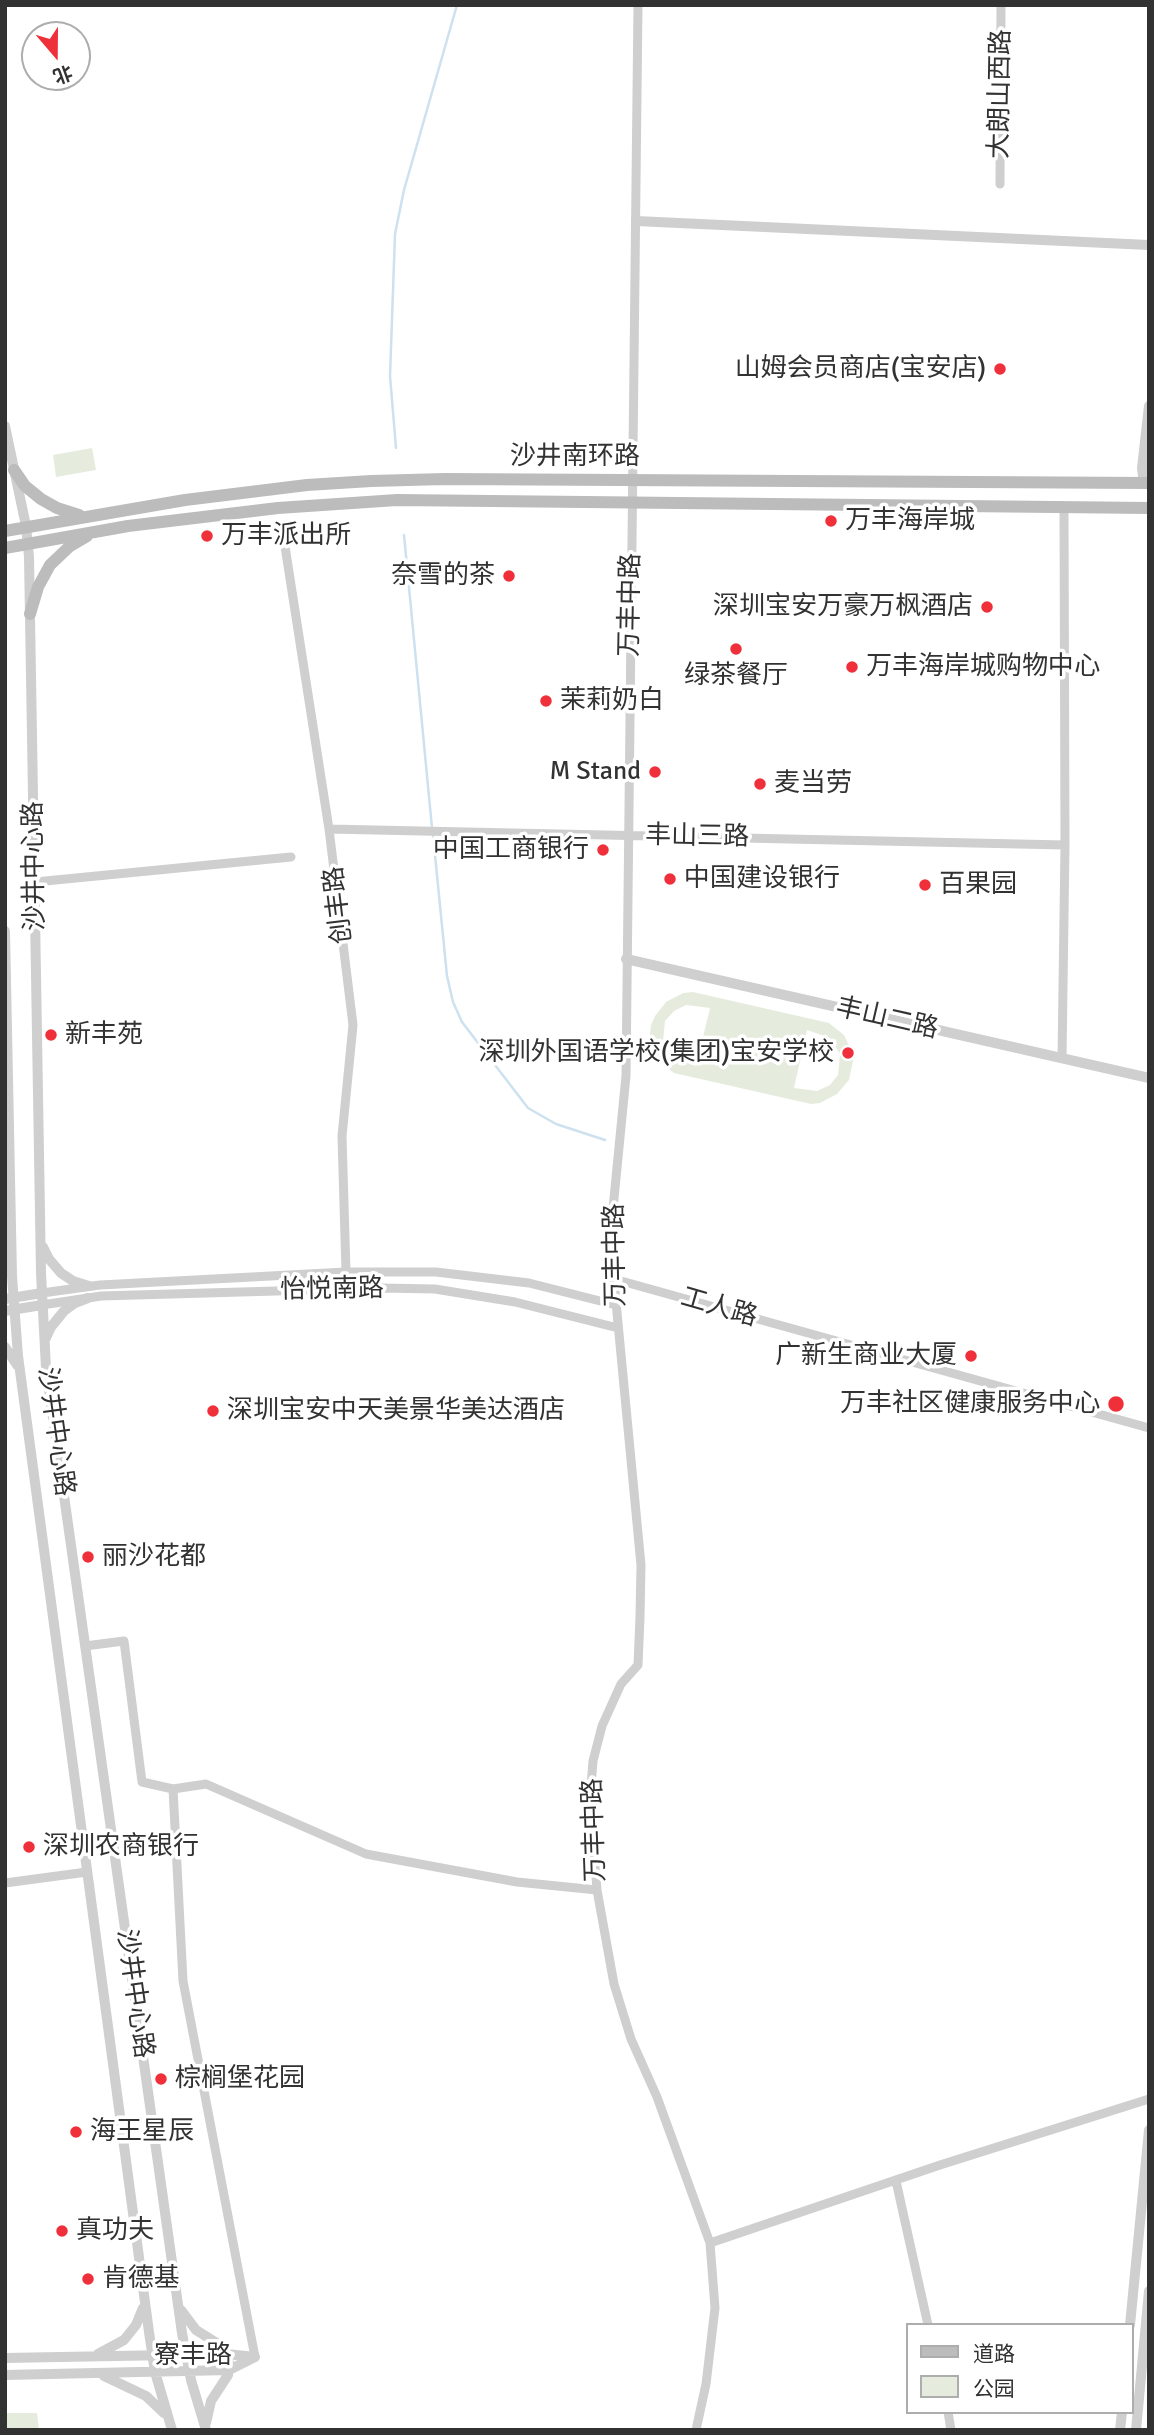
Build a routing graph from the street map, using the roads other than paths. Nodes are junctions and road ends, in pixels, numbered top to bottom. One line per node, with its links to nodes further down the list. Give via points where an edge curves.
1 (638, 5): 4 (street, 万丰中路)
2 (1002, 5): 3 (street, 大朗山西路)
3 (1000, 184)
4 (636, 221): 5 (street); 9 (street, 万丰中路)
5 (1149, 245)
6 (1149, 406): 10 (street, via 1142,468)
7 (5, 426): 8 (street, 沙井中心路)
8 (15, 470): 15 (main road, via 41,499); 17 (street, 沙井中心路)
9 (632, 480): 10 (main road, 沙井南环路); 11 (street, 万丰中路); 12 (main road, 沙井南环路, via 371,481)
10 (1146, 483)
11 (632, 502): 13 (main road, 沙井南环路); 16 (main road, 沙井南环路, via 366,502); 25 (street, 万丰中路)
12 (145, 505): 15 (main road, 沙井南环路); 16 (main road, via 136,516)
13 (1064, 507): 14 (main road, 沙井南环路); 26 (street)
14 (1149, 508)
15 (83, 516): 17 (main road, 沙井南环路)
16 (146, 524): 18 (main road, 沙井南环路)
17 (26, 526): 19 (main road, 沙井南环路); 21 (street, 沙井中心路)
18 (100, 530): 21 (main road, 沙井南环路); 23 (main road, via 70,546 50,565)
19 (5, 531)
20 (284, 540): 24 (street, 创丰路)
21 (28, 543): 22 (main road, 沙井南环路); 23 (street, 沙井中心路)
22 (5, 548)
23 (30, 614): 28 (street, 沙井中心路)
24 (329, 829): 25 (street, 丰山三路); 37 (street, 创丰路, via 353,1025 342,1136)
25 (628, 835): 26 (street, 丰山三路); 30 (street, 万丰中路)
26 (1065, 845): 31 (street)
27 (291, 857): 28 (street)
28 (35, 882): 34 (street, 沙井中心路)
29 (5, 931): 32 (street, 沙井中心路)
30 (626, 959): 31 (street, 丰山二路); 38 (street, 万丰中路, via 626,1076 610,1224)
31 (1062, 1058): 33 (street, 丰山二路)
32 (7, 1071): 35 (street, 沙井中心路)
33 (1149, 1078)
34 (41, 1241): 39 (street, via 61,1273); 40 (street, 沙井中心路)
35 (12, 1251): 36 (street); 41 (street, 沙井中心路)
36 (5, 1270)
37 (346, 1272): 39 (street, 怡悦南路); 42 (street, 怡悦南路, via 450,1274 529,1283)
38 (614, 1279): 42 (street, 万丰中路); 47 (street, 工人路)
39 (89, 1292): 40 (street, 怡悦南路); 43 (street, 怡悦南路, via 435,1289 515,1302); 45 (street, via 59,1316)
40 (42, 1299): 41 (street); 45 (street, 沙井中心路)
41 (10, 1304): 46 (street, 沙井中心路)
42 (616, 1305): 43 (street, 万丰中路)
43 (618, 1328): 52 (street, 万丰中路, via 641,1565 638,1664 621,1684 593,1761 590,1799)
44 (5, 1347): 46 (street)
45 (44, 1347): 48 (street, 沙井中心路)
46 (21, 1375): 50 (street, 沙井中心路)
47 (1149, 1428)
48 (85, 1646): 49 (street, via 124,1641 142,1782); 59 (street, 沙井中心路)
49 (173, 1789): 52 (street, via 206,1784 366,1854 517,1882); 66 (street, via 183,1981)
50 (87, 1872): 51 (street); 58 (street, 沙井中心路)
51 (5, 1883)
52 (597, 1890): 56 (street, 万丰中路, via 614,1984 631,2039)
53 (1149, 2099): 55 (street)
54 (1149, 2130): 61 (street)
55 (896, 2181): 56 (street); 60 (street)
56 (710, 2243): 75 (street, 万丰中路, via 715,2308)
57 (1149, 2291): 76 (street)
58 (144, 2298): 64 (street, 沙井中心路); 65 (street, via 141,2317 131,2333 117,2346)
59 (178, 2304): 62 (street, 沙井中心路); 63 (street, via 196,2330)
60 (928, 2323)
61 (1130, 2323)
62 (185, 2354): 63 (street, 寮丰路); 64 (street, 寮丰路); 69 (street, 沙井中心路)
63 (227, 2354): 66 (street, 寮丰路); 68 (street)
64 (153, 2355): 65 (street, 寮丰路); 70 (street, 沙井中心路)
65 (88, 2357): 67 (street, 寮丰路)
66 (255, 2357): 68 (street, 寮丰路)
67 (5, 2358)
68 (229, 2370): 69 (street, 寮丰路); 74 (street, via 211,2401)
69 (189, 2371): 70 (street, 寮丰路); 74 (street, 沙井中心路)
70 (155, 2372): 71 (street, 寮丰路); 73 (street, 沙井中心路)
71 (91, 2374): 72 (street, 寮丰路); 73 (street, via 146,2396)
72 (5, 2375)
73 (170, 2426)
74 (206, 2430)
75 (696, 2430)
76 (1136, 2430)

